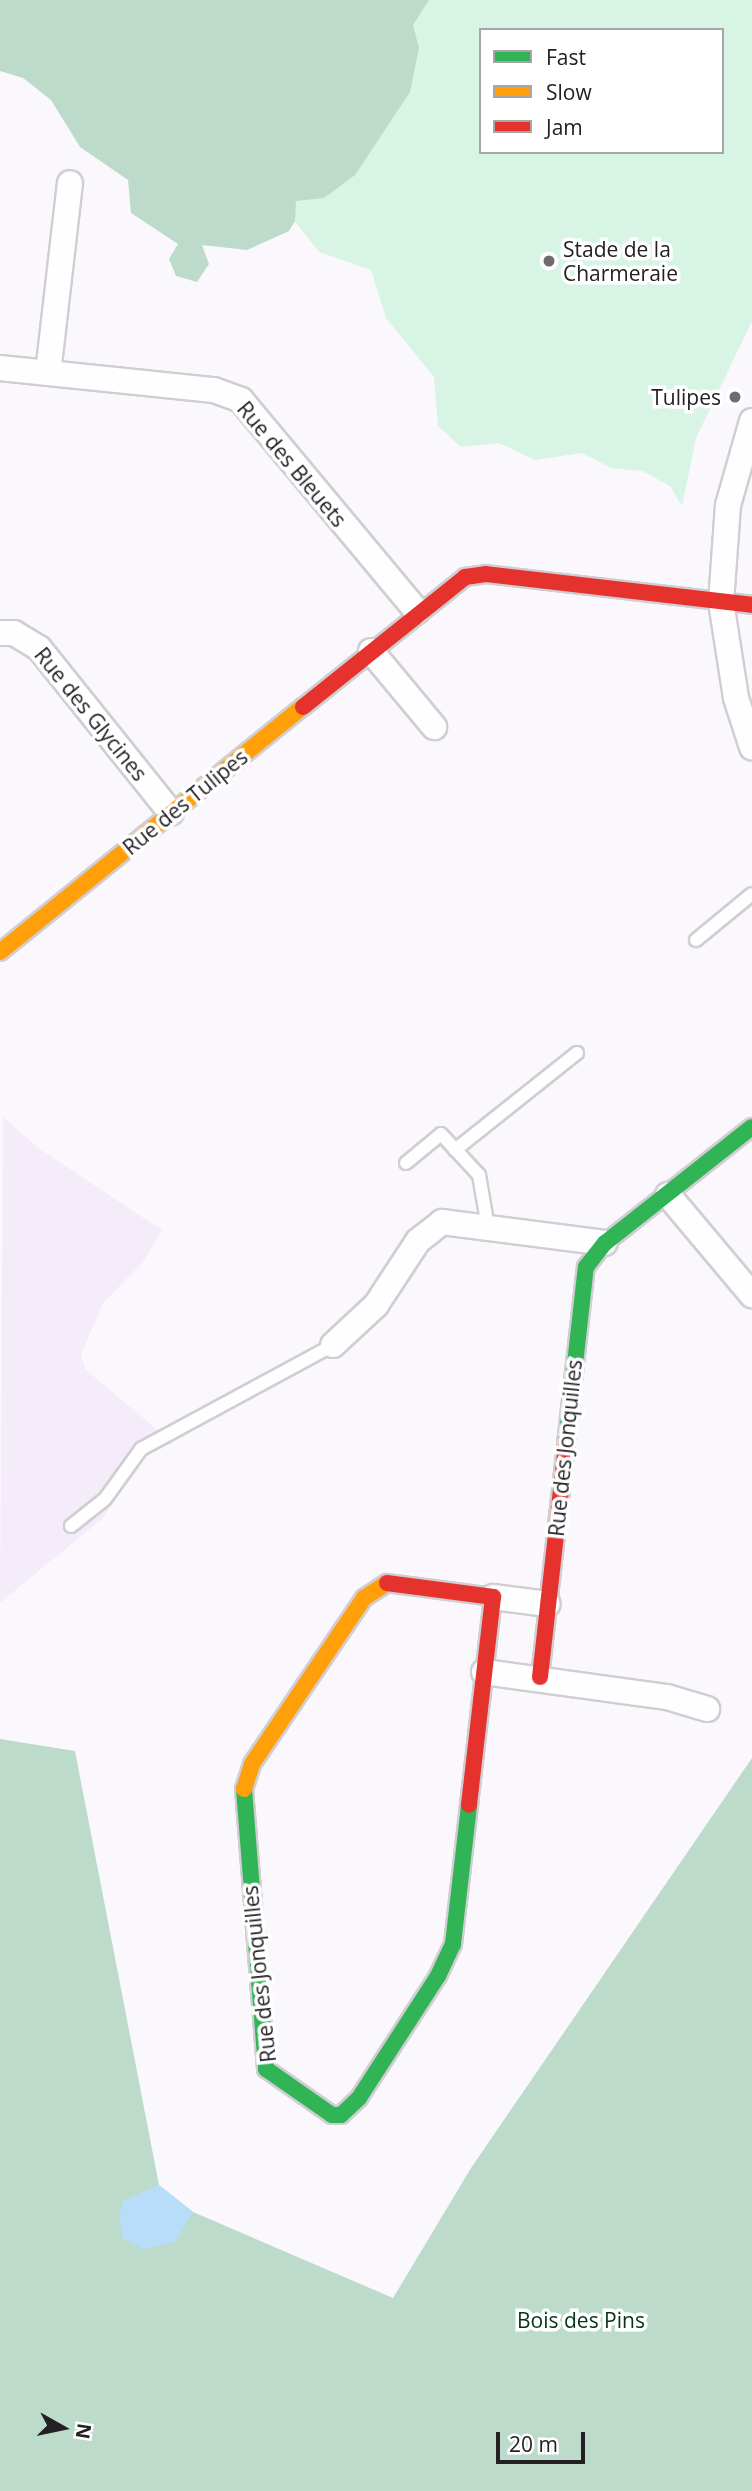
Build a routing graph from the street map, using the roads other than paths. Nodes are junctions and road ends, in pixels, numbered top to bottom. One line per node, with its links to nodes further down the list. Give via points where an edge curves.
1 (70, 183): 3 (street)
2 (0, 368): 3 (street, Rue des Bleuets)
3 (48, 373): 7 (street, Rue des Bleuets, via 214,390 241,400)
4 (752, 421): 5 (street, via 727,505)
5 (721, 602): 6 (street, Rue des Tulipes); 7 (street, Rue des Tulipes, via 486,575 465,577); 11 (street, via 736,698)
6 (752, 605)
7 (417, 611): 9 (street, Rue des Tulipes)
8 (0, 633): 12 (street, Rue des Glycines, via 14,632 39,648)
9 (371, 652): 10 (street); 12 (street, Rue des Tulipes)
10 (434, 727)
11 (752, 747)
12 (171, 813): 15 (street, Rue des Tulipes)
13 (752, 894): 14 (lane)
14 (696, 940)
15 (0, 953)
16 (577, 1053): 18 (lane)
17 (752, 1127): 20 (street, Rue des Jonquilles)
18 (456, 1150): 19 (lane, via 441,1134); 21 (lane, via 479,1175)
19 (406, 1163)
20 (668, 1195): 22 (street, Rue des Jonquilles); 23 (street)
21 (488, 1227): 22 (street); 24 (street, via 442,1222 428,1229 376,1305)
22 (605, 1243): 27 (street, Rue des Jonquilles, via 586,1266)
23 (752, 1295)
24 (333, 1345): 25 (lane, via 141,1449 105,1499)
25 (71, 1526)
26 (493, 1597): 27 (street); 28 (street, Rue des Jonquilles); 28 (street, Rue des Jonquilles, via 387,1583 373,1588 246,1778 243,1794 264,2062 275,2077 323,2112 341,2115 355,2103 438,1976 453,1944)
27 (548, 1604): 29 (street, Rue des Jonquilles)
28 (484, 1672): 29 (street)
29 (540, 1677): 30 (street, via 667,1697)
30 (707, 1709)

